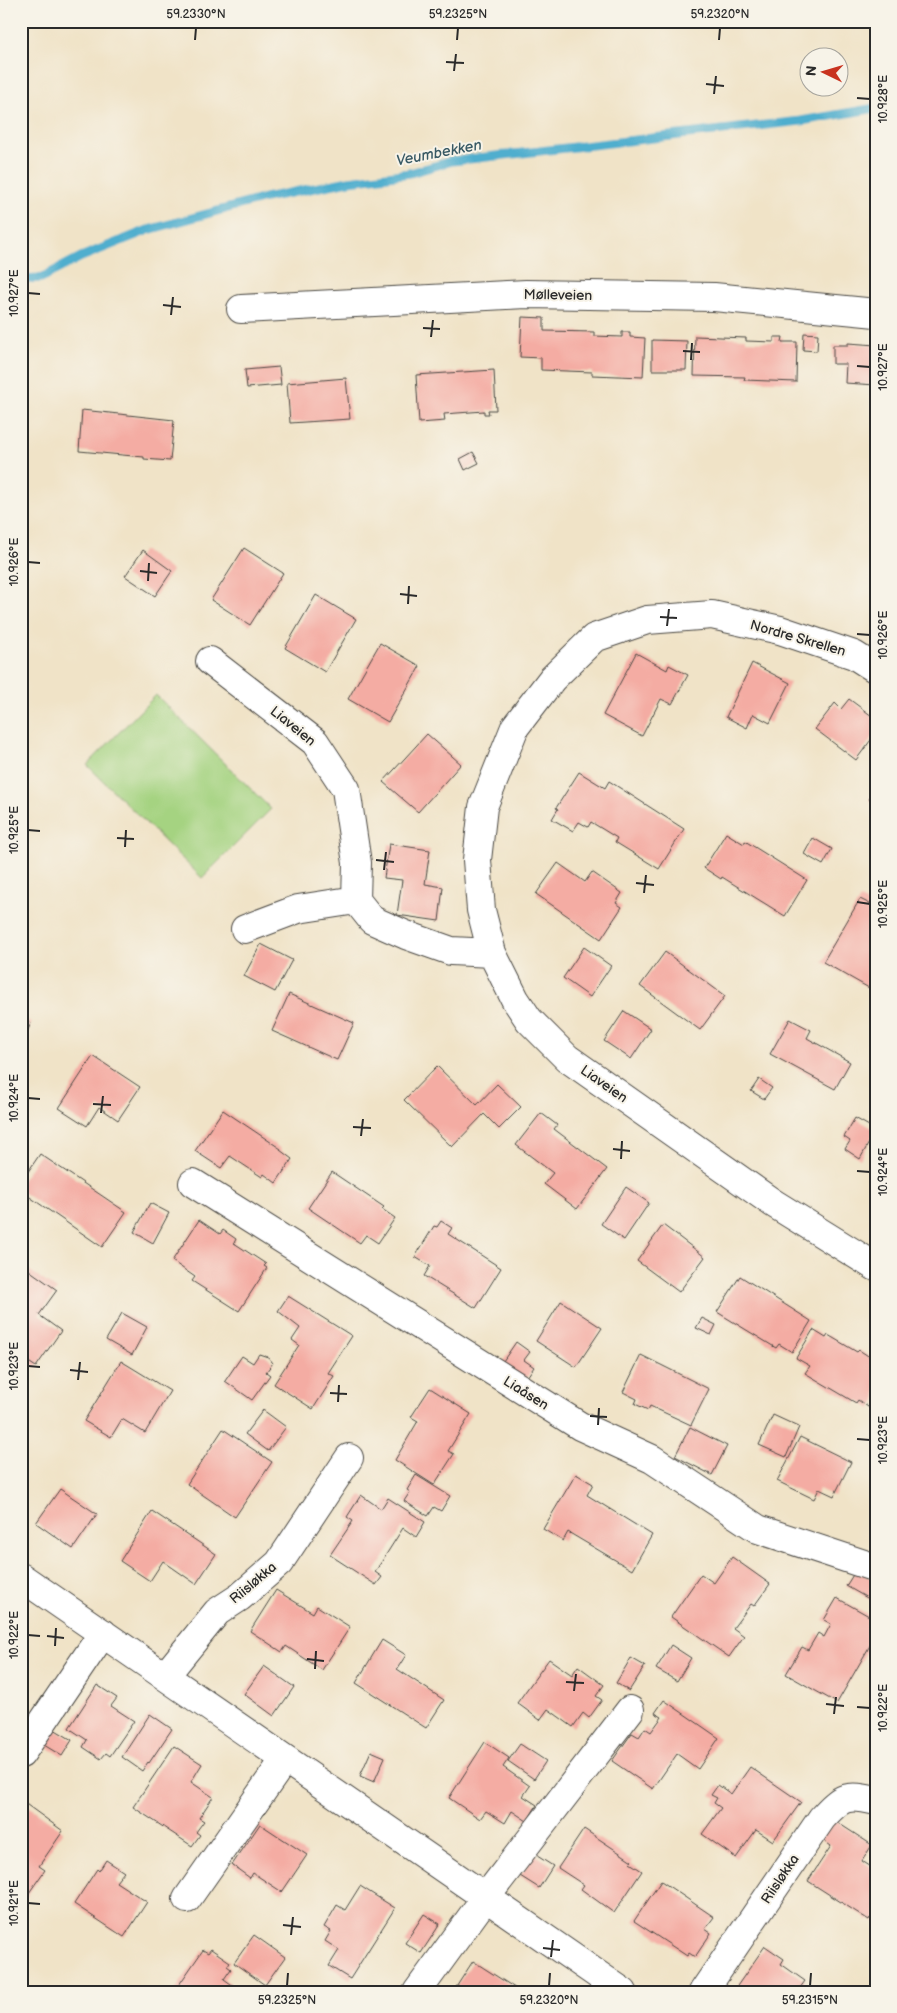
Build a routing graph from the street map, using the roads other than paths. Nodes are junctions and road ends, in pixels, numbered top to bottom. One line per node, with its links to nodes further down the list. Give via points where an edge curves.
1 (241, 309): 2 (street, Mølleveien, via 526,294 714,297)
2 (876, 313)
3 (210, 662): 5 (street, Liaveien, via 315,742 346,788 357,863)
4 (876, 669): 7 (street, Nordre Skrellen, via 854,655 780,630 712,615 647,620 594,638 552,678 515,727 483,807 477,860 482,910)
5 (356, 900): 6 (street, via 298,909); 7 (street, via 372,920 406,935 451,951)
6 (245, 929)
7 (492, 953): 9 (street, Liaveien, via 529,1020 567,1058 772,1203)
8 (193, 1183): 11 (street, Liaåsen, via 580,1426 652,1459 758,1530)
9 (876, 1267)
10 (349, 1458): 14 (street, Riisløkka, via 279,1563 217,1612)
11 (876, 1568)
12 (21, 1577): 13 (street)
13 (103, 1634): 14 (street); 16 (street)
14 (165, 1676): 17 (street)
15 (630, 1710): 19 (street)
16 (21, 1754)
17 (285, 1759): 19 (street); 20 (street)
18 (876, 1801): 23 (street, Riisløkka, via 857,1796 838,1800 822,1818)
19 (486, 1897): 21 (street); 22 (street)
20 (186, 1899)
21 (417, 1992)
22 (623, 1992)
23 (703, 1992)

